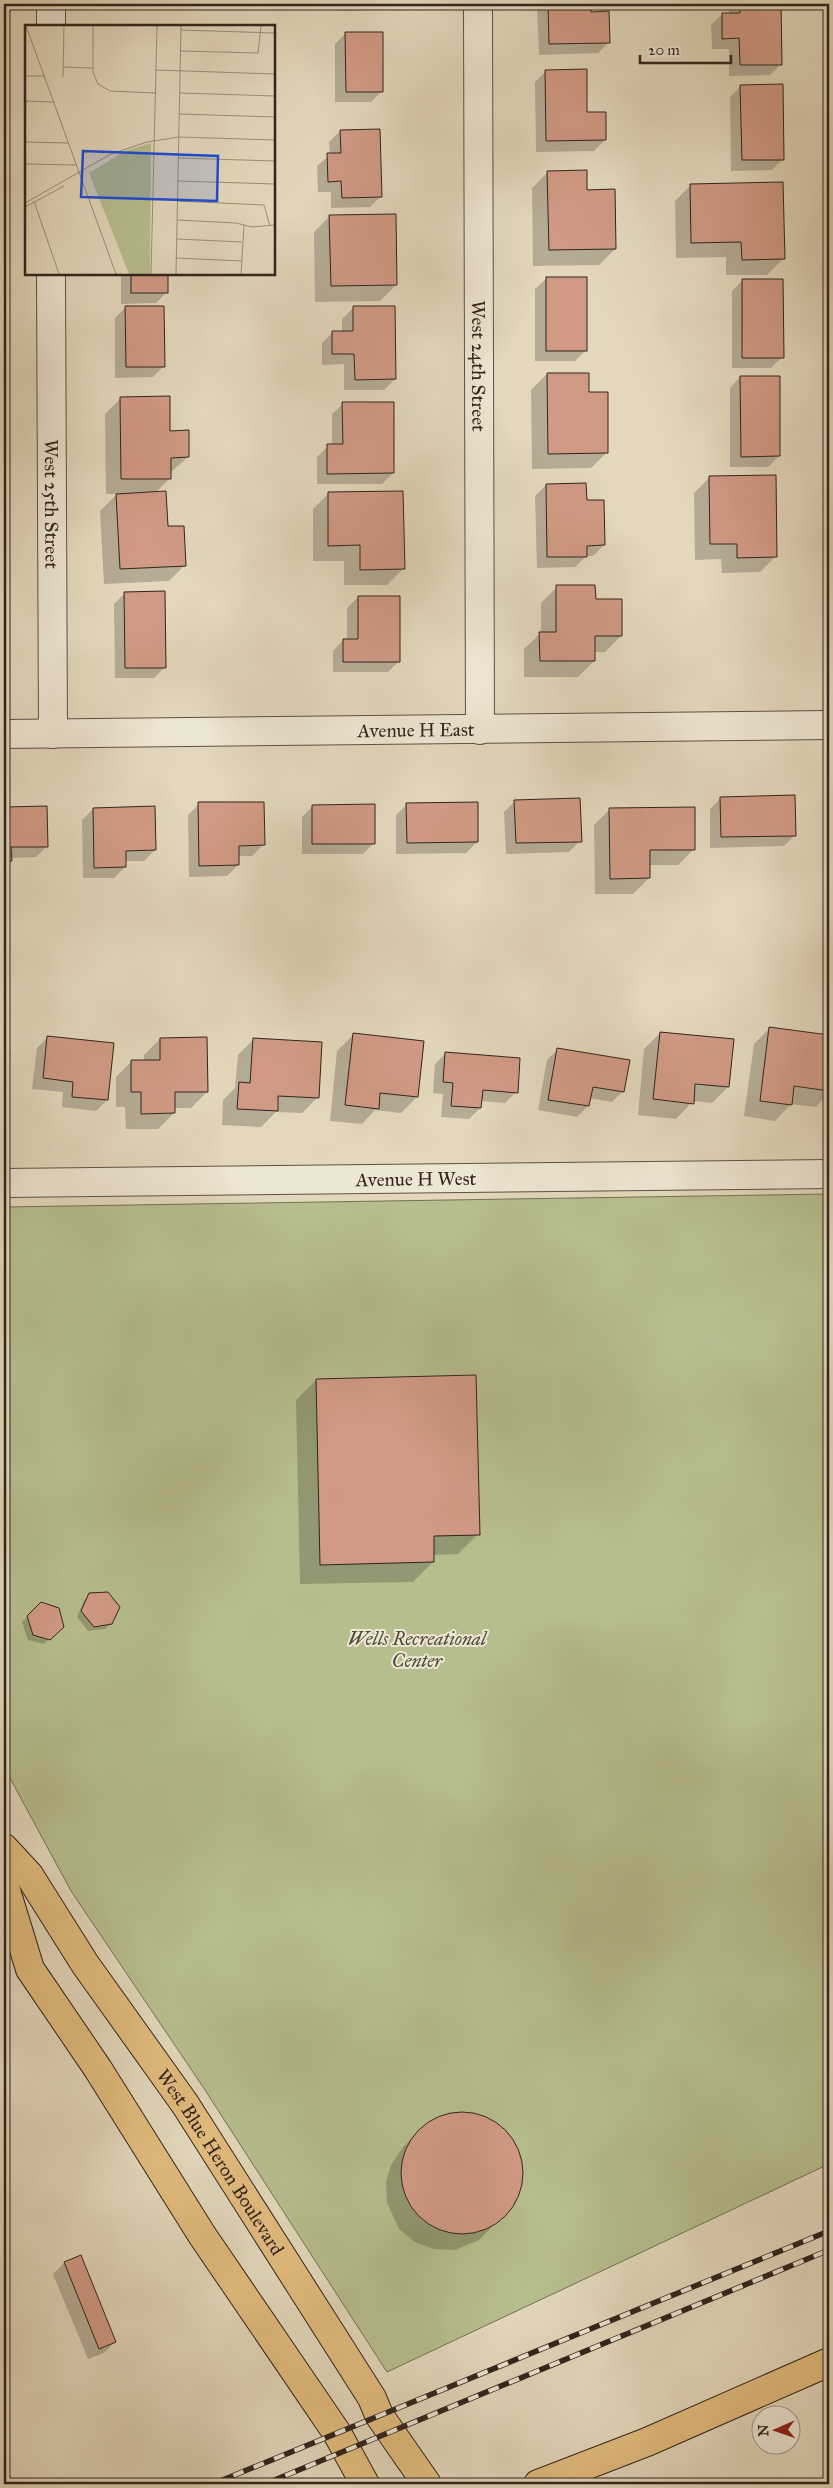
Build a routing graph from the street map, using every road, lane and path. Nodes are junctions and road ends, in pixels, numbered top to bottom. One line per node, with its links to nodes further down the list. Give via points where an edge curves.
1 (51, 4): 3 (street)
2 (478, 4): 6 (street, West 24th Street)
3 (51, 25)
4 (52, 275): 8 (street, West 25th Street)
5 (829, 725): 6 (street, Avenue H East)
6 (480, 730): 8 (street, Avenue H East)
7 (4, 734): 8 (street, Avenue H East)
8 (53, 734)
9 (829, 1174): 10 (street, Avenue H West)
10 (4, 1183)
11 (4, 1848): 15 (main road, West Blue Heron Boulevard, via 29,1875 85,1964 185,2104 380,2415)
12 (4, 1884): 14 (main road, via 30,1969 98,2069 202,2235 337,2433)
13 (829, 2362): 16 (main road, via 647,2442)
14 (365, 2484)
15 (428, 2484)
16 (538, 2484)

